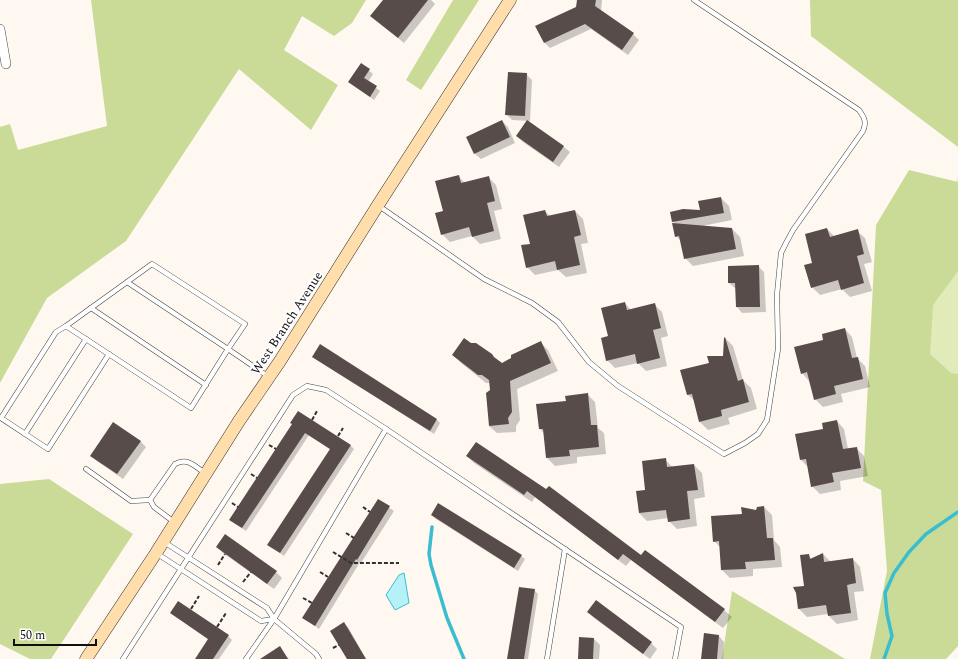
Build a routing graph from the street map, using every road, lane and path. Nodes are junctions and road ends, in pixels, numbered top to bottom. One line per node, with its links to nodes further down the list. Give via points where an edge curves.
1 (510, 0): 5 (street, West Branch Avenue)
2 (694, 0): 5 (lane, via 859,110 865,119 863,130 794,230 781,254 777,295 778,349 767,420 758,434 745,443 724,454 618,386 589,362 558,322 532,302 484,279)
3 (0, 29): 4 (street)
4 (6, 64)
5 (378, 205): 12 (street, West Branch Avenue)
6 (127, 282): 7 (lane); 10 (lane); 10 (lane, via 152,264 245,324)
7 (91, 308): 8 (lane); 13 (lane)
8 (66, 326): 9 (lane); 18 (lane, via 56,332 1,418)
9 (86, 339): 11 (lane); 18 (lane)
10 (228, 349): 12 (lane); 13 (lane)
11 (109, 354): 13 (lane, via 191,408); 18 (lane, via 48,449)
12 (269, 377): 23 (street, West Branch Avenue)
13 (206, 385)
14 (317, 411): 15 (path)
15 (312, 420)
16 (343, 428): 19 (path)
17 (386, 429): 35 (lane); 39 (lane, via 326,390 307,386 293,394); 52 (lane)
18 (25, 434)
19 (338, 436)
20 (269, 445): 21 (path)
21 (276, 449)
22 (86, 469): 26 (lane, via 131,501)
23 (206, 474): 26 (lane, via 188,461 181,461 175,464); 31 (street, West Branch Avenue)
24 (251, 474): 25 (path)
25 (257, 478)
26 (150, 500): 31 (lane, via 154,507)
27 (232, 503): 28 (path)
28 (238, 507)
29 (363, 507): 30 (path)
30 (370, 512)
31 (176, 523): 34 (street, West Branch Avenue)
32 (346, 533): 33 (path)
33 (354, 538)
34 (164, 542): 37 (street, West Branch Avenue); 39 (lane)
35 (565, 549): 60 (lane); 61 (lane, via 681,627)
36 (334, 552): 40 (path, via 350,564)
37 (156, 554): 42 (lane); 56 (street, West Branch Avenue)
38 (225, 554): 41 (path)
39 (188, 558): 42 (lane); 52 (lane, via 267,608)
40 (399, 563)
41 (218, 565)
42 (181, 570): 52 (lane, via 261,621); 57 (lane)
43 (250, 572): 46 (path)
44 (320, 572): 45 (path)
45 (328, 576)
46 (244, 582)
47 (199, 596): 50 (path)
48 (303, 598): 49 (path)
49 (312, 603)
50 (191, 610)
51 (226, 613): 53 (path)
52 (274, 619): 58 (lane); 59 (lane)
53 (217, 627)
54 (338, 645): 55 (path)
55 (333, 648)
56 (86, 659)
57 (122, 659)
58 (246, 659)
59 (319, 659)
60 (547, 659)
61 (674, 659)

